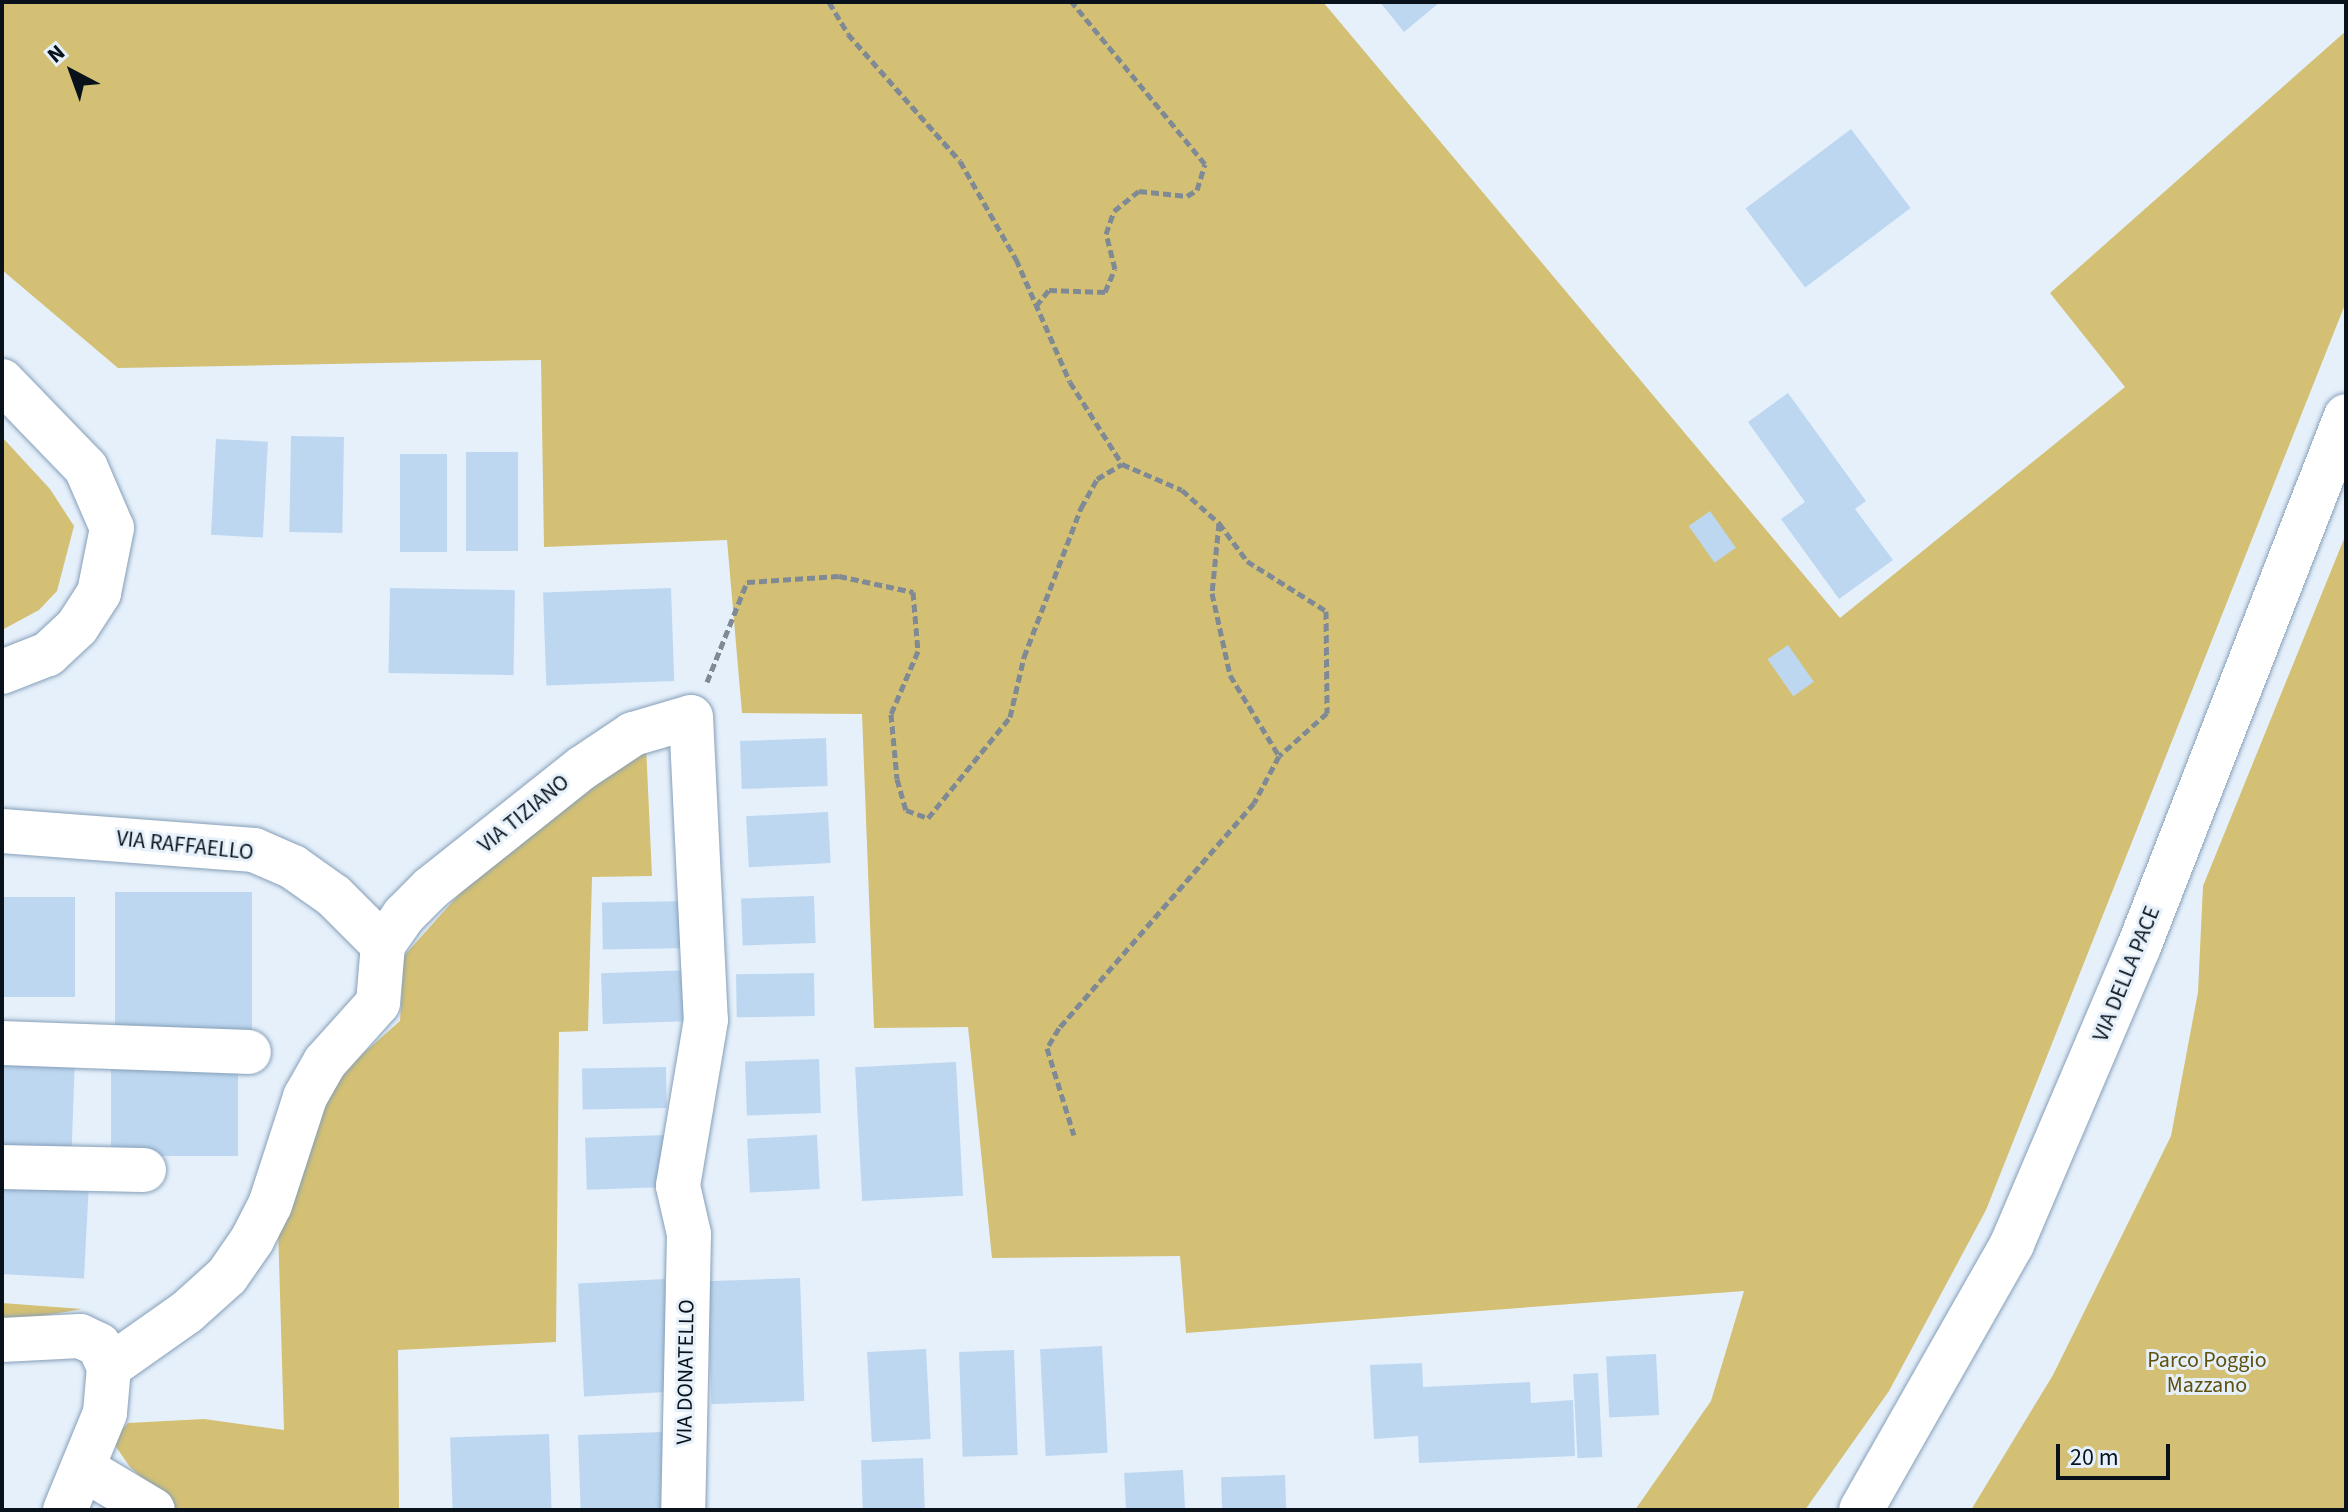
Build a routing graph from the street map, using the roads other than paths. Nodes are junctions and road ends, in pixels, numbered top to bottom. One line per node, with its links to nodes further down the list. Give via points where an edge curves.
1 (2, 381): 3 (street, via 86,468 112,528 99,593 77,627 48,654)
2 (2346, 416): 17 (street, VIA DELLA PACE, via 2138,949 2012,1244)
3 (2, 672)
4 (2, 831): 5 (street, VIA RAFFAELLO, via 254,850 293,867 334,896)
5 (383, 945): 10 (street, VIA TIZIANO, via 431,888 582,768 633,734 691,717 706,1020 699,1076 681,1144 678,1186); 12 (street, via 378,1003 325,1062 305,1097 270,1205 252,1240 227,1276 187,1312)
6 (2, 1043): 7 (street)
7 (249, 1052)
8 (2, 1167): 9 (street)
9 (144, 1170)
10 (689, 1234): 16 (street, VIA DONATELLO)
11 (2, 1340): 12 (street, via 80,1336 99,1345)
12 (109, 1367): 13 (street, via 111,1388)
13 (84, 1469): 14 (street); 15 (street)
14 (65, 1510)
15 (153, 1510)
16 (683, 1510)
17 (1861, 1510)

